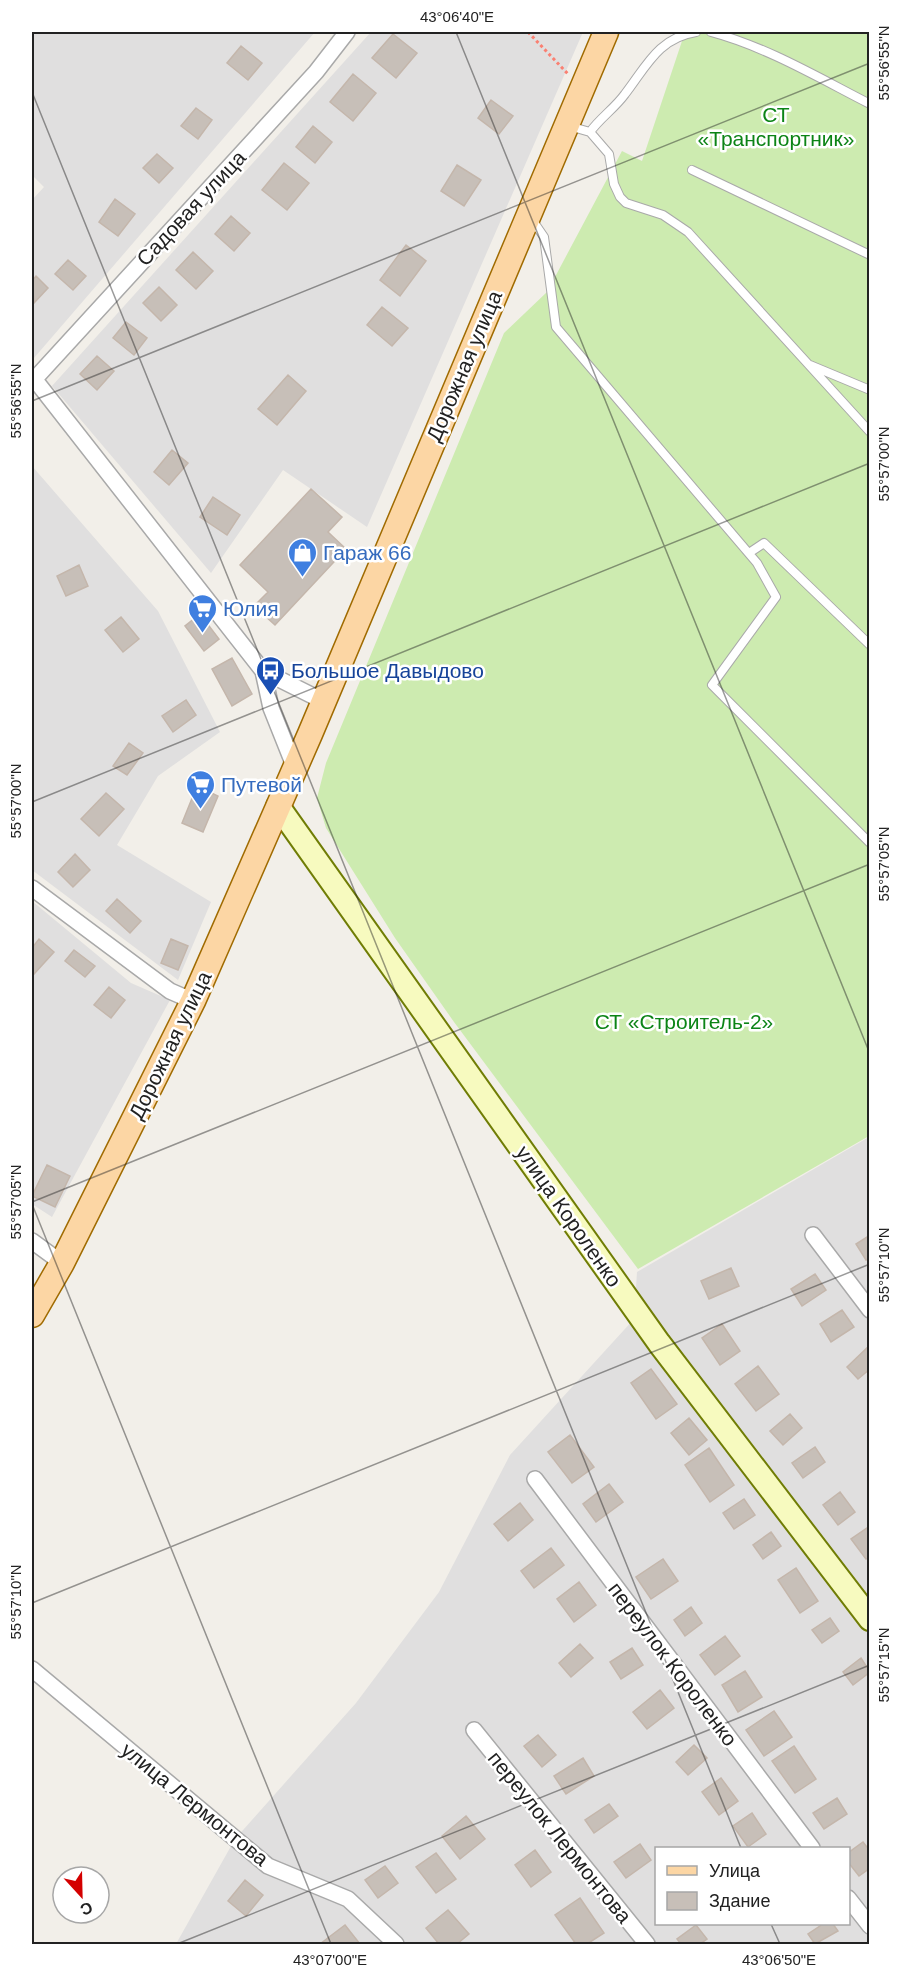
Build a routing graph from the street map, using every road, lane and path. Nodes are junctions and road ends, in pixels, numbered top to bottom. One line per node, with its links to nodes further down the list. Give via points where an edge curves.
1 (348, 32): 14 (street, Садовая улица, via 316,72)
2 (528, 32): 6 (path)
3 (606, 32): 6 (main road, Дорожная улица)
4 (696, 32): 9 (lane, via 684,34 650,57 624,96)
5 (711, 32): 7 (lane, via 732,37)
6 (582, 88): 8 (main road, Дорожная улица)
7 (870, 104)
8 (566, 125): 9 (lane); 11 (main road, Дорожная улица)
9 (590, 132): 13 (lane, via 609,154 620,197 626,203 663,215 688,232)
10 (692, 170): 12 (lane)
11 (528, 215): 17 (lane, via 544,237 556,327); 20 (main road, Дорожная улица)
12 (870, 255)
13 (808, 364): 15 (lane); 16 (lane)
14 (32, 379): 19 (street)
15 (870, 390)
16 (870, 432)
17 (749, 553): 18 (lane, via 764,543); 23 (lane, via 776,597 712,685)
18 (870, 645)
19 (262, 671): 20 (street); 21 (street, via 271,708)
20 (323, 701): 21 (main road, Дорожная улица)
21 (295, 768): 22 (main road, Дорожная улица)
22 (278, 806): 25 (main road, Дорожная улица); 32 (street, улица Короленко, via 659,1343)
23 (870, 843)
24 (32, 888): 25 (street, via 170,991)
25 (194, 1001): 28 (main road, Дорожная улица)
26 (813, 1235): 29 (street)
27 (32, 1241): 28 (street)
28 (62, 1263): 30 (main road, Дорожная улица)
29 (870, 1310)
30 (32, 1315)
31 (535, 1479): 35 (street, переулок Короленко)
32 (870, 1619)
33 (32, 1669): 38 (street, улица Лермонтова, via 268,1866 348,1899)
34 (474, 1730): 39 (street, переулок Лермонтова)
35 (811, 1847)
36 (850, 1899): 37 (street)
37 (870, 1926)
38 (396, 1944)
39 (647, 1944)

